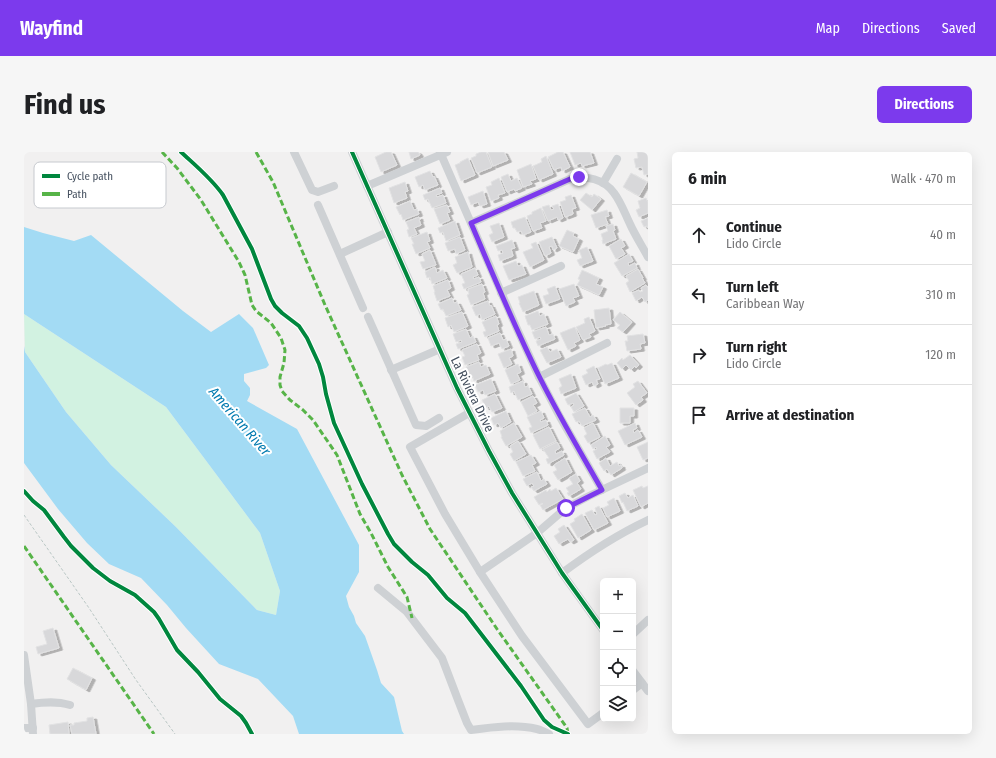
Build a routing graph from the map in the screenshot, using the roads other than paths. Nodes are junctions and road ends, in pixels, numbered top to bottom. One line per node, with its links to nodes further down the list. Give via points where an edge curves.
1 (294, 152): 6 (street, via 312,190 318,192)
2 (352, 152): 7 (street, La Riviera Drive)
3 (442, 153): 7 (street); 9 (street)
4 (617, 159): 5 (street)
5 (603, 183): 9 (street, via 584,177 570,179); 12 (street, via 617,198)
6 (334, 186)
7 (367, 186): 10 (street, La Riviera Drive)
8 (318, 205): 11 (street)
9 (471, 223): 14 (street)
10 (388, 232): 11 (street); 18 (street, La Riviera Drive)
11 (340, 254): 15 (street)
12 (648, 255)
13 (561, 266): 14 (street)
14 (501, 293): 20 (street)
15 (363, 308)
16 (368, 317): 19 (street)
17 (607, 343): 20 (street)
18 (440, 349): 19 (street); 21 (street, La Riviera Drive)
19 (391, 370): 22 (street, via 416,425 426,426)
20 (540, 377): 24 (street)
21 (469, 412): 26 (street, La Riviera Drive, via 512,493); 27 (street, via 410,447 445,514)
22 (439, 418)
23 (648, 468): 24 (street)
24 (602, 490): 26 (street, via 566,508)
25 (648, 520): 28 (street, via 609,540)
26 (537, 533): 27 (street); 28 (street, La Riviera Drive)
27 (480, 572): 40 (street, via 522,636 588,724)
28 (562, 574): 31 (street, La Riviera Drive)
29 (378, 588): 43 (street, via 407,612 442,658)
30 (648, 620): 32 (street)
31 (600, 626)
32 (636, 631)
33 (24, 655): 38 (street)
34 (636, 675): 35 (street)
35 (642, 683): 36 (street); 37 (street)
36 (636, 688)
37 (648, 691)
38 (31, 704): 39 (street, via 57,702); 42 (street)
39 (70, 705)
40 (600, 715)
41 (24, 728): 42 (street)
42 (33, 731)
43 (471, 732): 44 (street, via 496,726 538,729)
44 (549, 734)

